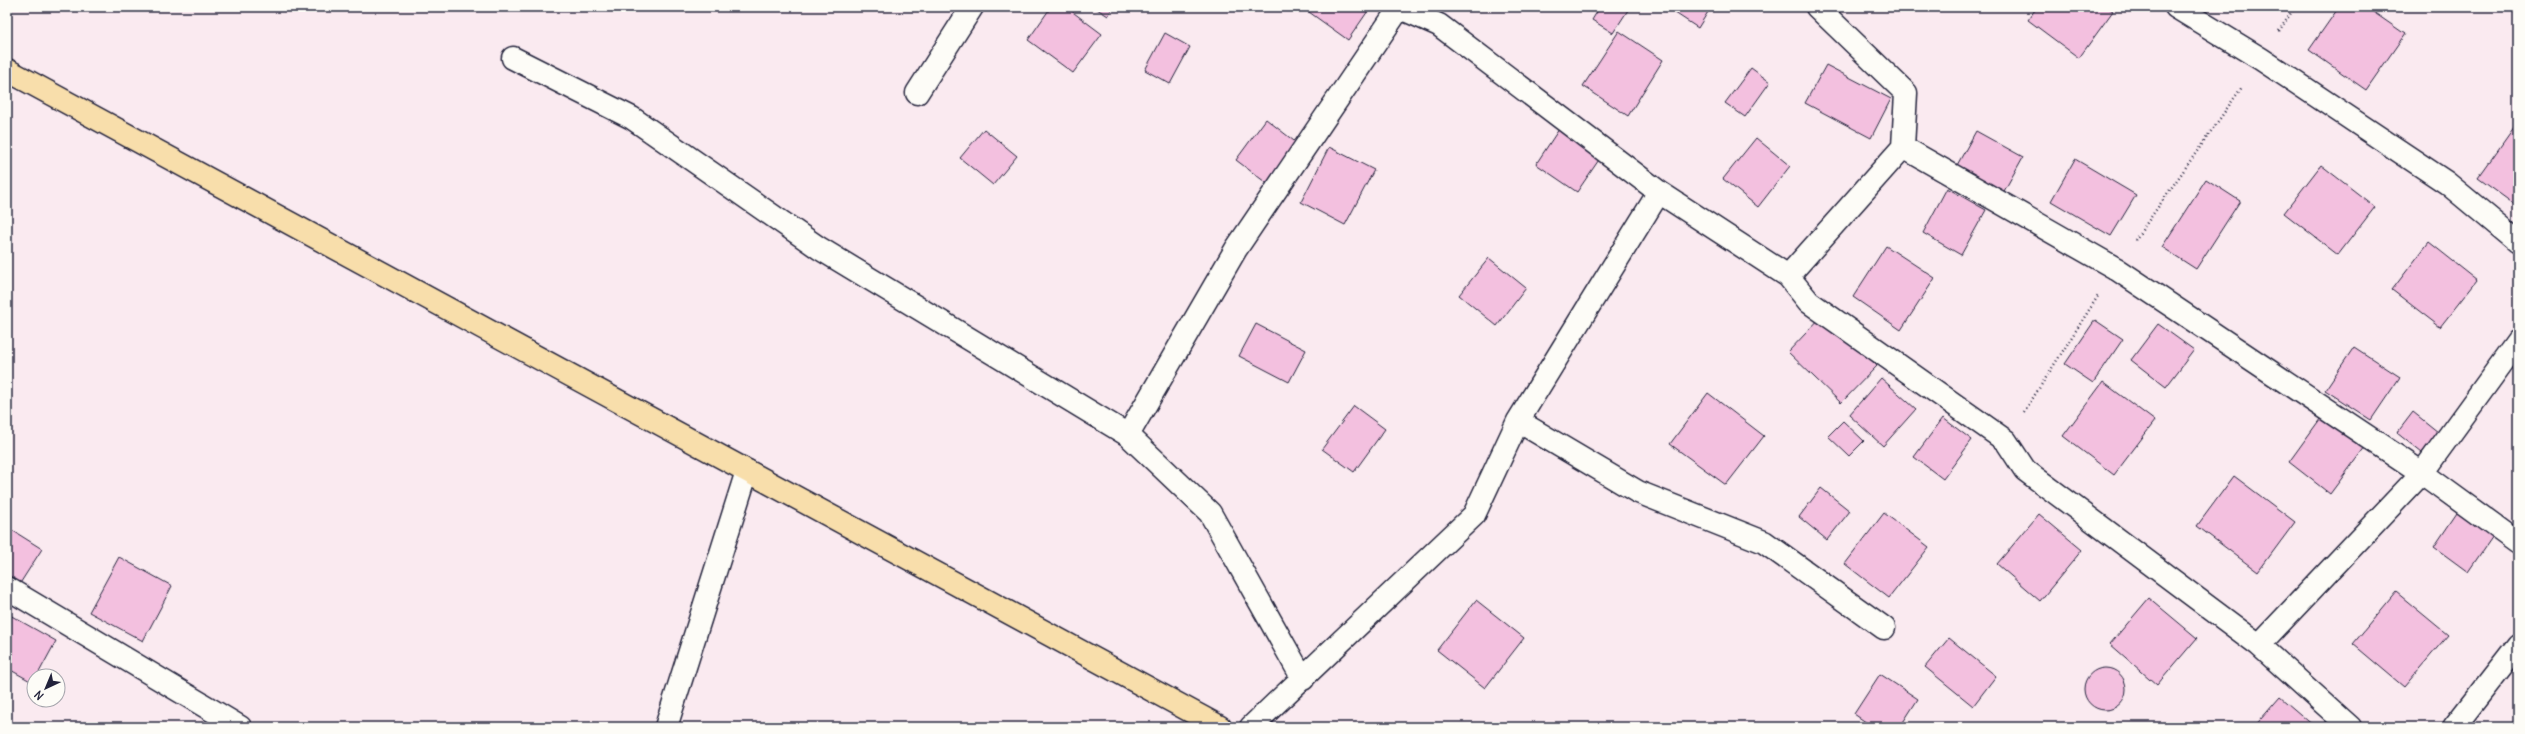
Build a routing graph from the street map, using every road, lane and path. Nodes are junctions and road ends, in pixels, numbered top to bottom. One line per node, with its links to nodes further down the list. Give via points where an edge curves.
1 (972, 7): 9 (street)
2 (1399, 7): 11 (street, via 1439,25); 17 (street, via 1236,249)
3 (1817, 7): 10 (street, via 1906,93)
4 (2176, 7): 7 (street)
5 (2294, 7): 7 (path)
6 (513, 58): 17 (street, via 632,118 819,248)
7 (2261, 59): 12 (street, via 2447,183); 13 (path)
8 (7, 70): 19 (main road)
9 (917, 93)
10 (1903, 146): 13 (street); 14 (street)
11 (1659, 192): 14 (street); 16 (street)
12 (2518, 242)
13 (2115, 268): 18 (path); 20 (street)
14 (1788, 276): 18 (street, via 1809,302)
15 (2518, 341): 20 (street)
16 (1518, 421): 23 (street, via 1638,492 1764,542); 26 (street, via 1474,515)
17 (1128, 435): 26 (street, via 1210,513)
18 (2006, 441): 24 (street, via 2025,470)
19 (747, 471): 28 (street); 29 (main road)
20 (2422, 473): 21 (street); 24 (street)
21 (2518, 542)
22 (7, 588): 27 (street)
23 (1884, 628)
24 (2259, 645): 31 (street)
25 (2518, 645): 32 (street)
26 (1303, 679): 30 (street)
27 (240, 727)
28 (666, 727)
29 (1220, 727)
30 (1251, 727)
31 (2350, 727)
32 (2454, 727)

